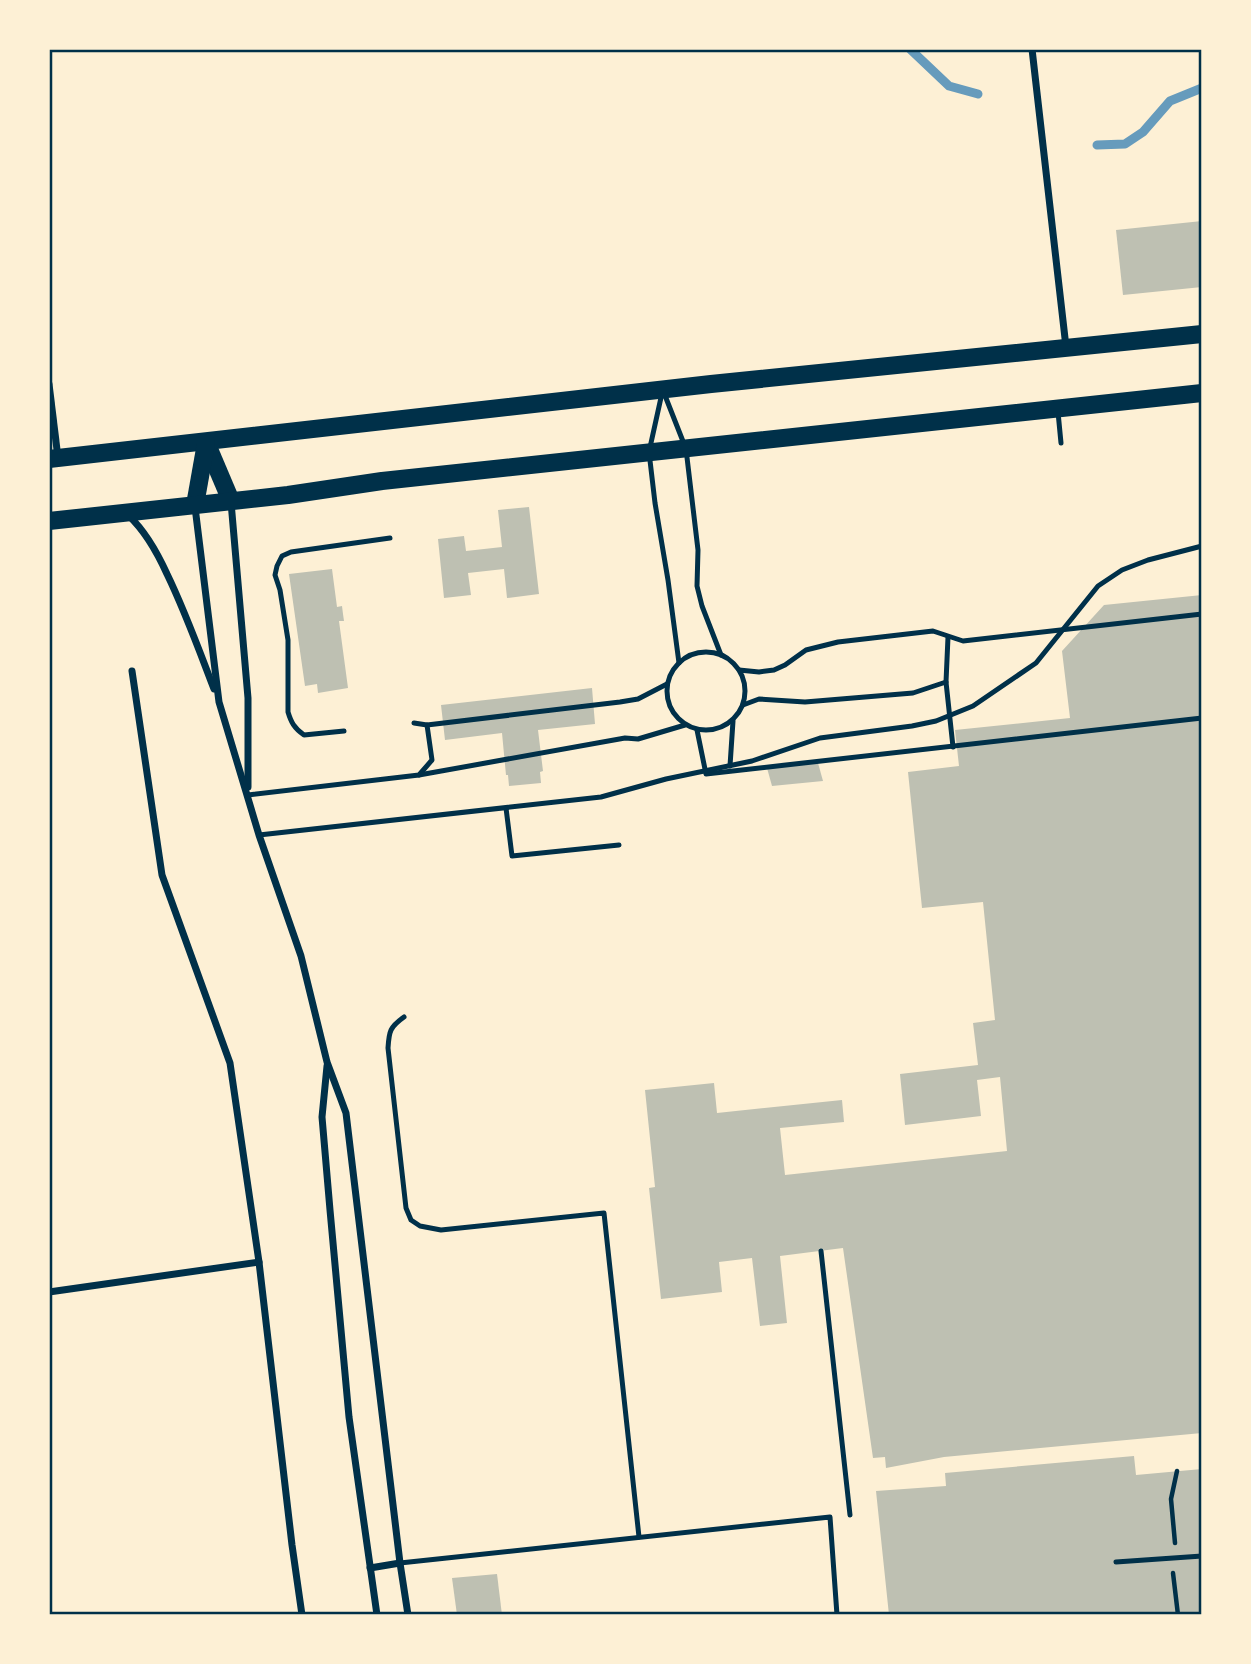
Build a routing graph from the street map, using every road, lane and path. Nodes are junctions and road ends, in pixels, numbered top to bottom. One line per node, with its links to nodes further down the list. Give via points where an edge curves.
1 (1032, 49): 3 (street)
2 (1202, 334): 3 (main road)
3 (1066, 348): 5 (main road)
4 (49, 384): 12 (street)
5 (662, 390): 8 (main road); 10 (lane); 11 (lane)
6 (1202, 393): 7 (main road)
7 (1057, 408): 9 (lane); 10 (main road)
8 (206, 442): 12 (main road); 13 (main road); 14 (main road)
9 (1061, 443)
10 (686, 449): 11 (main road); 21 (lane, via 698,550 697,586)
11 (649, 452): 13 (main road); 22 (lane)
12 (53, 459)
13 (231, 501): 14 (main road); 39 (street, via 248,698)
14 (195, 505): 15 (main road); 27 (street)
15 (125, 512): 16 (main road); 27 (street, via 158,555 185,610)
16 (49, 521)
17 (390, 538): 35 (lane, via 291,552 282,556 277,566 288,640 291,723 304,735)
18 (1202, 546): 40 (lane, via 1122,570 1098,586 1036,663 973,706 936,721 820,738 752,761 601,797)
19 (1202, 614): 20 (lane, via 962,641)
20 (948, 636): 23 (lane, via 933,631 838,642 806,650 774,670); 25 (lane)
21 (721, 654): 22 (lane, via 698,653); 23 (lane)
22 (679, 663): 26 (lane)
23 (739, 670): 28 (lane, via 746,693)
24 (132, 671): 46 (street, via 162,874 230,1063)
25 (946, 682): 28 (lane, via 913,693 805,702 759,699); 36 (lane)
26 (667, 684): 32 (lane, via 638,699); 33 (lane, via 670,708)
27 (219, 702): 39 (street)
28 (743, 705): 30 (lane)
29 (1202, 718): 36 (lane)
30 (733, 721): 34 (lane, via 722,728); 37 (lane)
31 (414, 723): 32 (lane)
32 (427, 725): 38 (lane, via 432,760)
33 (685, 725): 34 (lane); 38 (lane, via 638,738)
34 (697, 730): 37 (lane, via 706,774)
35 (344, 731)
36 (953, 747): 37 (lane)
37 (730, 771)
38 (419, 775): 39 (lane)
39 (247, 795): 41 (street)
40 (506, 808): 41 (lane); 42 (lane, via 512,856)
41 (259, 835): 44 (street, via 301,956)
42 (619, 845)
43 (404, 1017): 49 (lane, via 393,1025 388,1048 411,1220 441,1230 604,1213)
44 (327, 1062): 52 (street, via 346,1113); 53 (street, via 322,1117 349,1417)
45 (821, 1251): 48 (lane)
46 (259, 1262): 47 (street); 54 (street)
47 (49, 1293)
48 (850, 1515)
49 (639, 1537): 52 (lane); 57 (lane, via 830,1517)
50 (1202, 1556): 51 (lane)
51 (1116, 1562)
52 (400, 1563): 53 (street); 56 (street)
53 (370, 1568): 55 (street)
54 (302, 1615)
55 (377, 1615)
56 (408, 1615)
57 (837, 1615)

